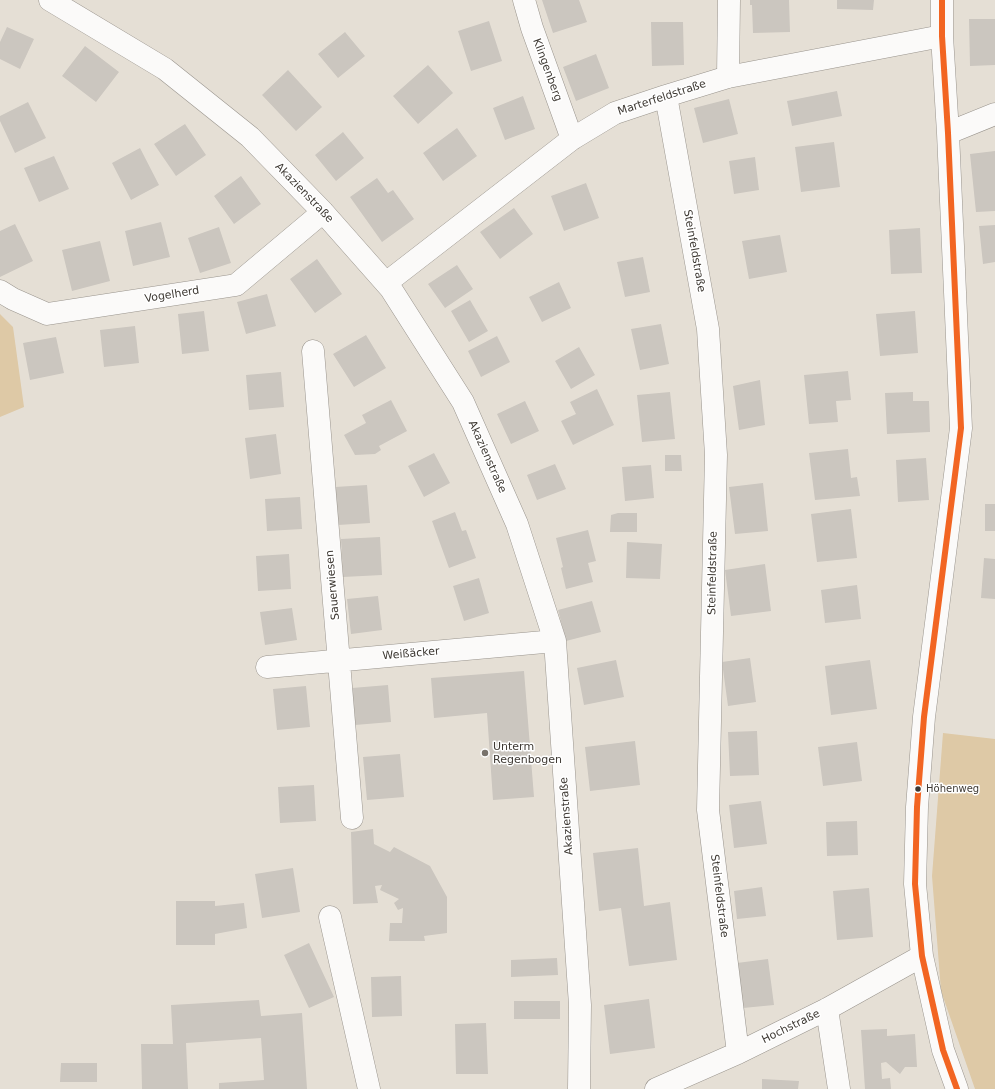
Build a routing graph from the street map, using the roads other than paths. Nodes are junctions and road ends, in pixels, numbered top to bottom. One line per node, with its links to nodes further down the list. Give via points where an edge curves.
1 (50, 0): 11 (street, Akazienstraße, via 165,69 250,137)
2 (524, 0): 10 (street, Klingenberg)
3 (729, 0): 6 (street)
4 (942, 0): 5 (street)
5 (942, 36): 6 (street, Marterfeldstraße); 9 (street)
6 (728, 77): 7 (street, Marterfeldstraße)
7 (666, 96): 10 (street, Marterfeldstraße, via 615,113); 22 (street, Steinfeldstraße, via 708,329 716,455 708,810)
8 (995, 114): 9 (street)
9 (948, 133): 20 (street, via 961,428 924,717 917,807 915,884)
10 (572, 139): 12 (street, Marterfeldstraße)
11 (323, 212): 12 (street, Akazienstraße); 13 (street, Vogelherd, via 236,285 47,314)
12 (386, 283): 15 (street, Akazienstraße, via 463,402 517,524)
13 (0, 291)
14 (313, 351): 16 (street, Sauerwiesen)
15 (555, 641): 16 (street, Weißäcker); 24 (street, Akazienstraße, via 580,1005)
16 (339, 660): 17 (street, Weißäcker); 18 (street, Sauerwiesen)
17 (266, 667)
18 (352, 818)
19 (330, 918): 23 (street)
20 (922, 956): 21 (street, Hochstraße); 27 (street, via 943,1050)
21 (827, 1009): 22 (street, Hochstraße); 26 (street)
22 (738, 1053): 25 (street, Hochstraße)
23 (369, 1089)
24 (579, 1089)
25 (656, 1089)
26 (839, 1089)
27 (957, 1089)

